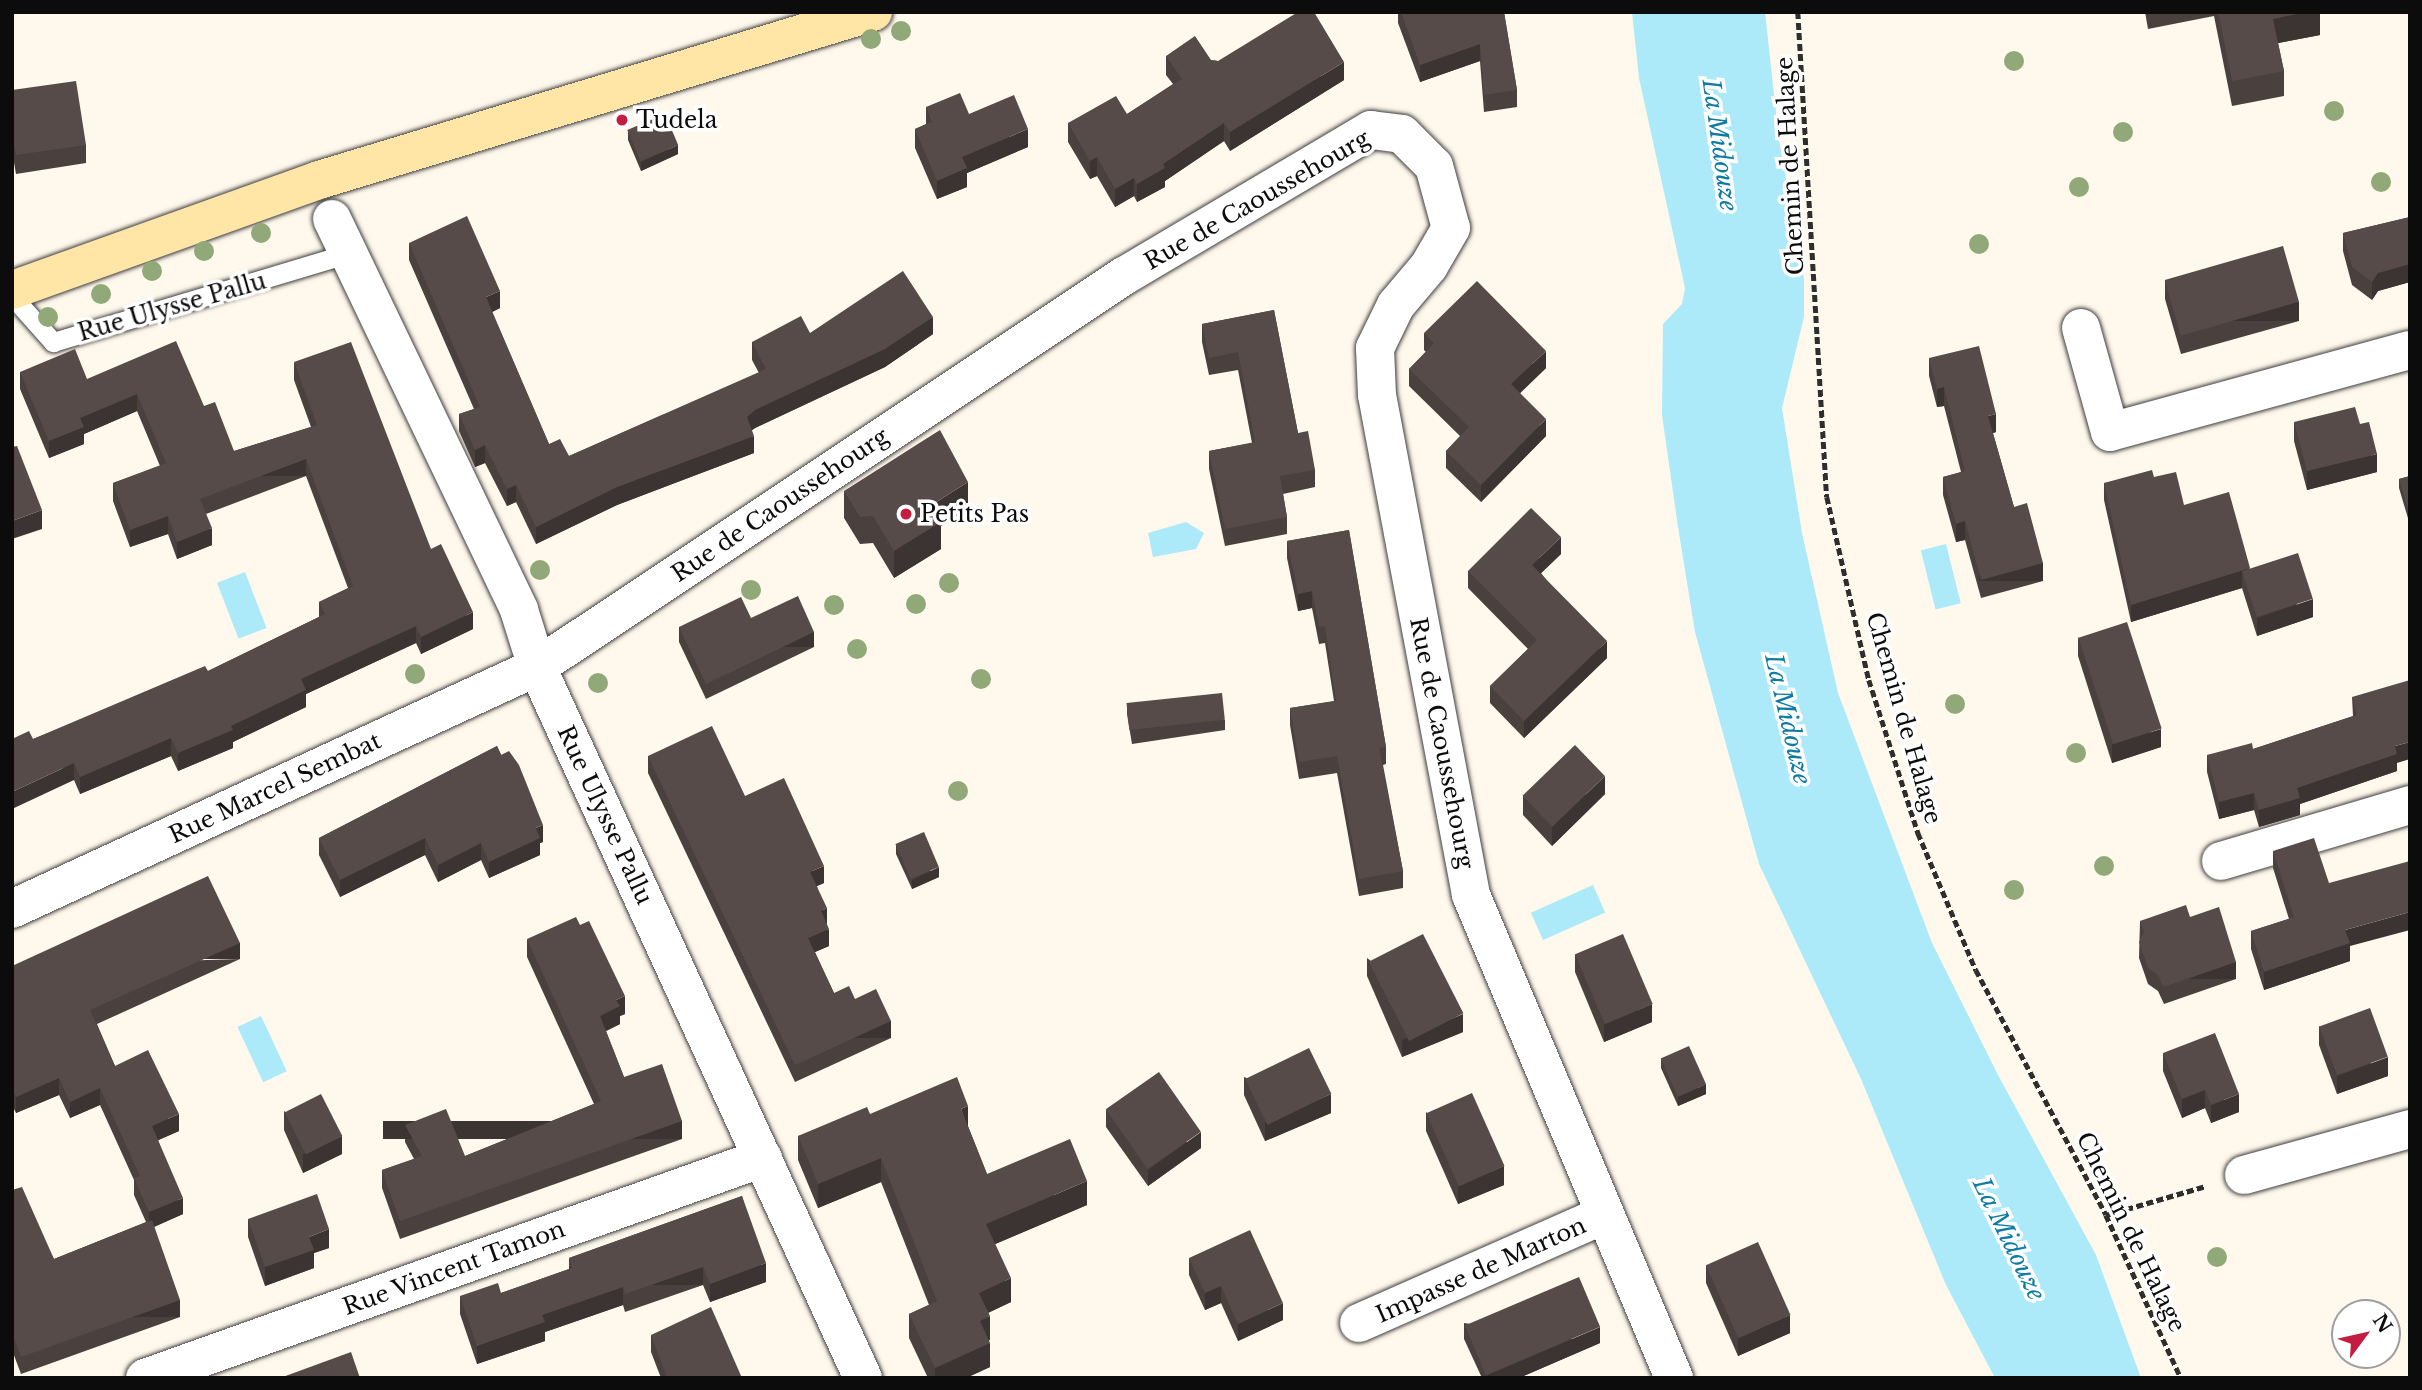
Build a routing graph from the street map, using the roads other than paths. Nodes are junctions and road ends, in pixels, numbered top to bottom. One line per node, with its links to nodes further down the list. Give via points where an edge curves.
1 (873, 12): 4 (main road, via 319,180)
2 (332, 219): 3 (street, Rue Ulysse Pallu)
3 (349, 253): 5 (lane, Rue Ulysse Pallu, via 53,342); 8 (street, Rue Ulysse Pallu, via 519,610)
4 (12, 290)
5 (12, 296)
6 (2081, 328): 7 (street, via 2110,432)
7 (2410, 350)
8 (537, 667): 11 (street, Rue Marcel Sembat); 13 (street, Rue Ulysse Pallu); 15 (street, Rue de Caoussehourg, via 1124,276 1371,130 1402,134 1434,166 1451,228 1429,266 1396,305 1374,348 1379,409 1471,895)
9 (2410, 804): 10 (street)
10 (2221, 861)
11 (12, 909)
12 (2410, 1129): 14 (street)
13 (763, 1158): 17 (street, Rue Vincent Tamon); 18 (street, Rue Ulysse Pallu)
14 (2245, 1175)
15 (1602, 1216): 16 (street, Impasse de Marton); 19 (street, Rue de Caoussehourg)
16 (1359, 1324)
17 (145, 1378)
18 (863, 1378)
19 (1674, 1378)

